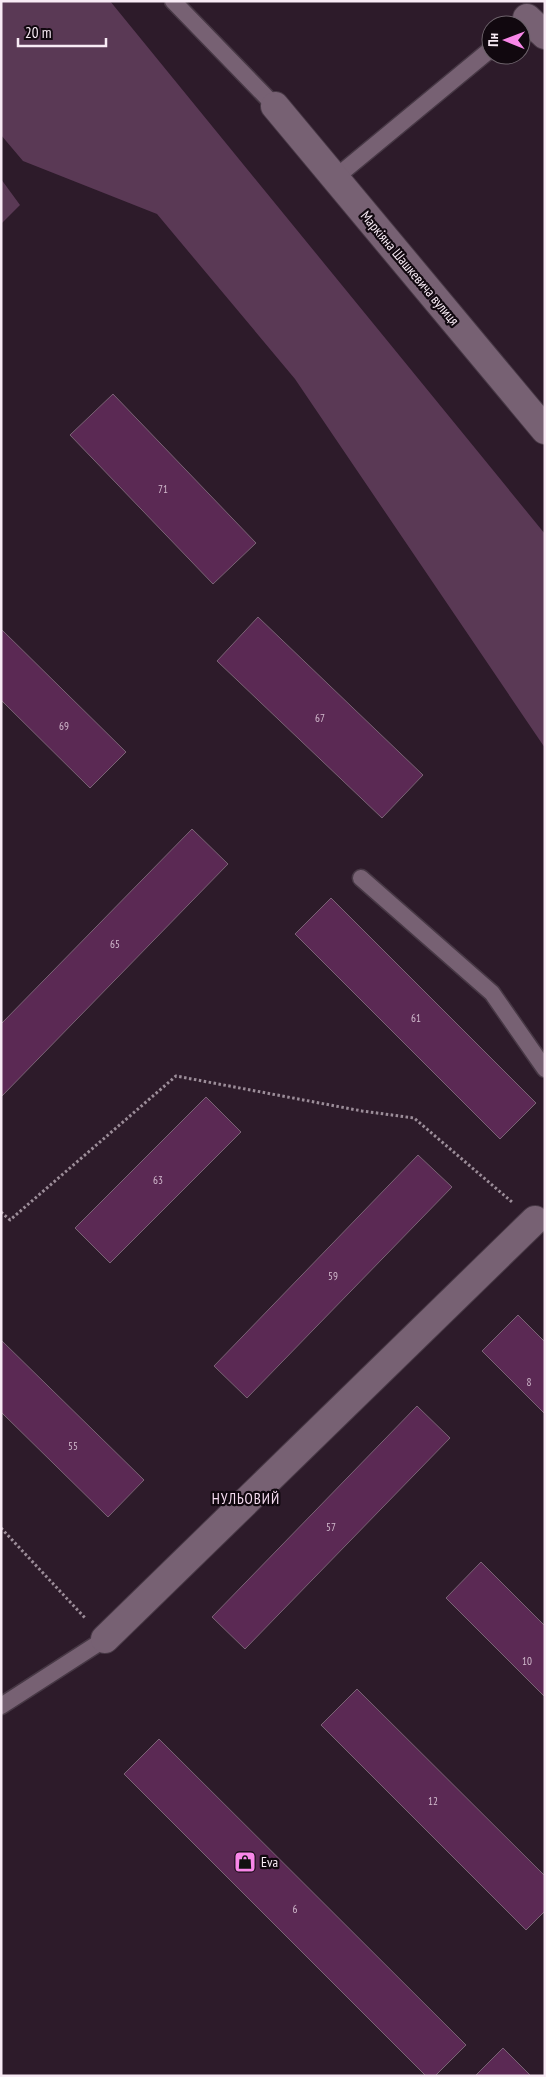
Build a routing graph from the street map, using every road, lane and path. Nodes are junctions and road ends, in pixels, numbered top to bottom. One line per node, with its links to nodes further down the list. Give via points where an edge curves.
1 (173, 1): 3 (lane)
2 (481, 56): 4 (lane)
3 (275, 106): 4 (street, Маркіяна Шашкевича вулиця)
4 (335, 178): 5 (street, Маркіяна Шашкевича вулиця)
5 (545, 430)
6 (361, 878): 7 (lane, via 492,992)
7 (545, 1069)
8 (1, 1212): 9 (path, via 10,1220 176,1076 414,1118)
9 (535, 1220): 11 (street)
10 (1, 1528): 11 (path)
11 (105, 1640): 12 (lane)
12 (1, 1706)

